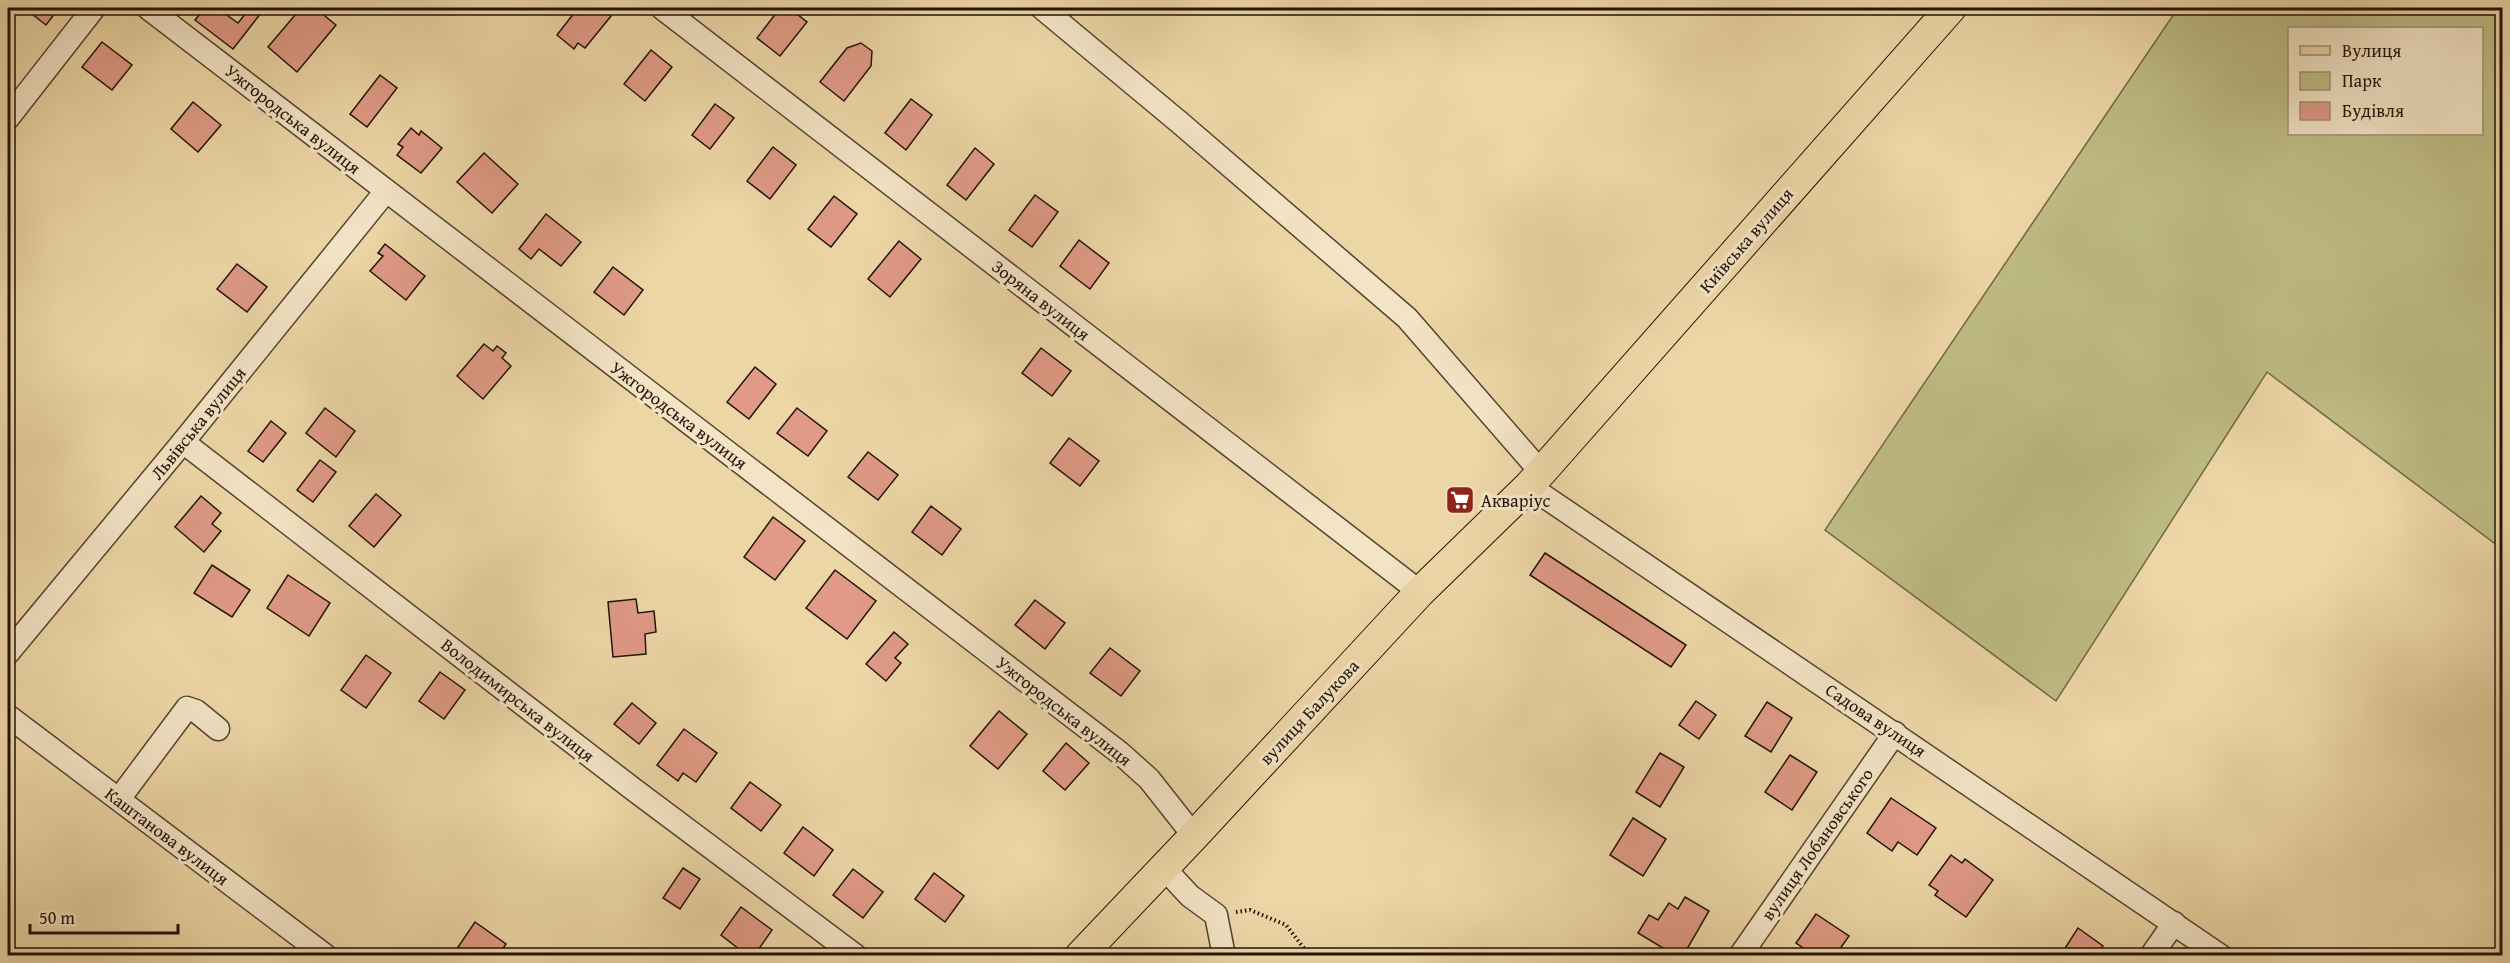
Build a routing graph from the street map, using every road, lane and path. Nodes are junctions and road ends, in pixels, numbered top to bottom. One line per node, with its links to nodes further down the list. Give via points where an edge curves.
1 (94, 8): 6 (street)
2 (148, 8): 7 (street, Ужгородська вулиця)
3 (662, 8): 10 (street, Зоряна вулиця)
4 (1042, 8): 9 (street, Садова вулиця, via 1407,318)
5 (1951, 8): 9 (main road, Київська вулиця)
6 (8, 118)
7 (386, 191): 8 (street, Львівська вулиця); 16 (street, Ужгородська вулиця, via 1120,753 1149,779)
8 (183, 442): 11 (street, Львівська вулиця); 21 (street, Володимирська вулиця)
9 (1535, 479): 10 (main road, вулиця Балукова); 14 (street, Садова вулиця)
10 (1420, 592): 16 (main road, вулиця Балукова)
11 (8, 653)
12 (8, 716): 15 (street, Каштанова вулиця)
13 (218, 729): 15 (street, via 187,708)
14 (1894, 733): 19 (street, Садова вулиця); 25 (street, вулиця Лобановського)
15 (119, 799): 20 (street, Каштанова вулиця)
16 (1194, 837): 17 (main road, вулиця Балукова)
17 (1163, 867): 18 (street, via 1190,896); 22 (main road, вулиця Балукова)
18 (1216, 915): 23 (street); 24 (path, via 1250,910 1287,925)
19 (2174, 923): 26 (street); 27 (street, Садова вулиця)
20 (326, 956)
21 (856, 956)
22 (1080, 956)
23 (1224, 956)
24 (1310, 956)
25 (1740, 956)
26 (2151, 956)
27 (2221, 956)

